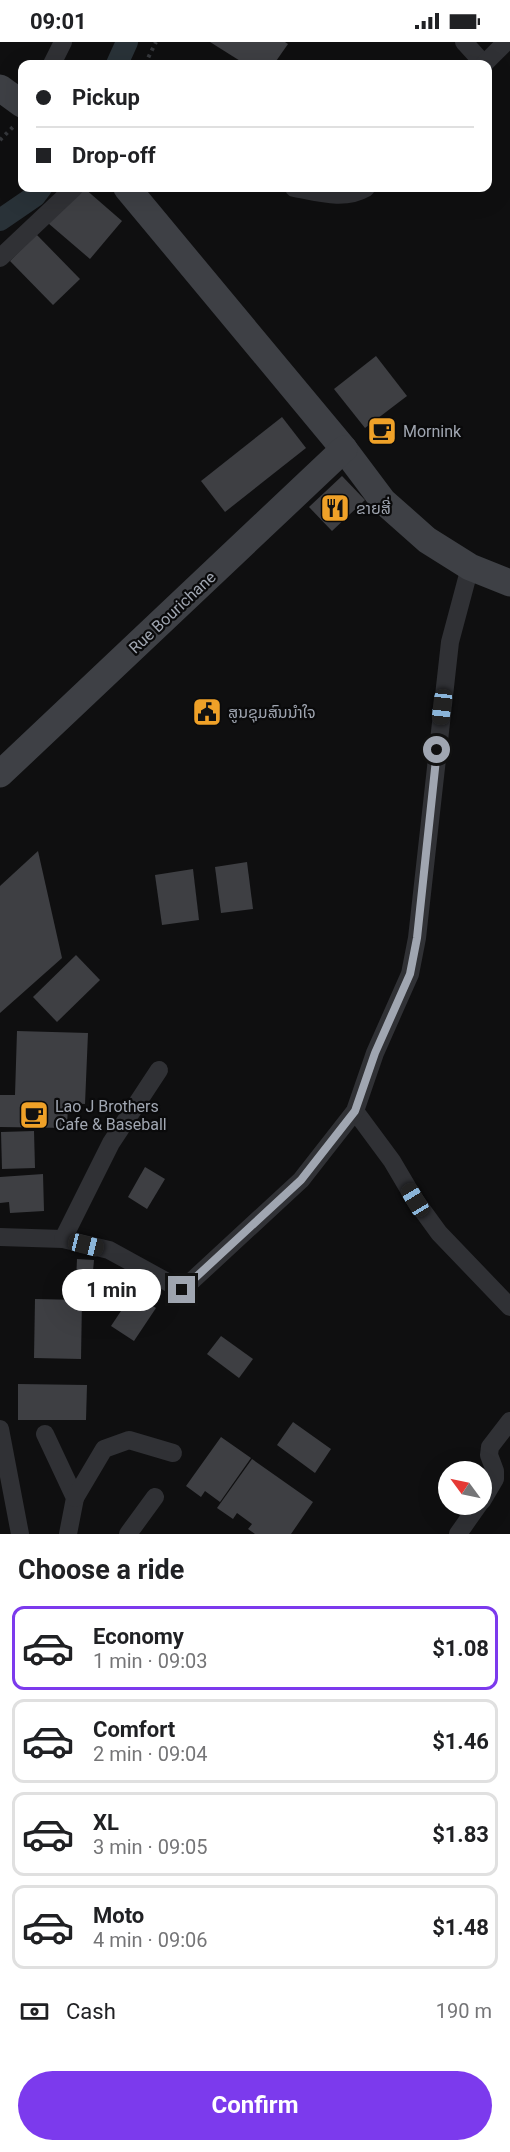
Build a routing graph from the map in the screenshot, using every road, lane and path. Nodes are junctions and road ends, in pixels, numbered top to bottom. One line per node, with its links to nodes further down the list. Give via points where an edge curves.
1 (63, 42): 5 (street)
2 (156, 42): 6 (path)
3 (464, 42): 7 (street)
4 (506, 42): 8 (street)
5 (54, 60)
6 (147, 60)
7 (480, 60)
8 (488, 60)
9 (0, 88): 10 (street)
10 (18, 113)
11 (18, 115): 12 (path)
12 (0, 140)
13 (70, 192): 17 (street)
14 (134, 192): 18 (street)
15 (318, 192): 16 (street)
16 (359, 192)
17 (0, 258)
18 (344, 449): 19 (street, via 383,501 404,521); 21 (street, Rue Bourichane)
19 (470, 567): 20 (street); 23 (street, via 450,642 410,974 375,1053)
20 (510, 583)
21 (0, 774)
22 (159, 1070): 25 (street, via 111,1143)
23 (355, 1111): 25 (street, via 301,1180 182,1290 109,1250); 26 (street, via 439,1233)
24 (0, 1237): 25 (street)
25 (63, 1239)
26 (510, 1307)
27 (510, 1421): 31 (street, via 490,1447)
28 (0, 1428): 37 (street)
29 (45, 1434): 35 (street)
30 (173, 1453): 35 (street, via 129,1440 104,1449)
31 (491, 1461)
32 (492, 1463): 33 (street)
33 (492, 1484)
34 (155, 1497): 39 (street)
35 (75, 1498): 38 (street)
36 (471, 1515): 40 (street)
37 (20, 1534)
38 (68, 1534)
39 (128, 1534)
40 (458, 1534)

